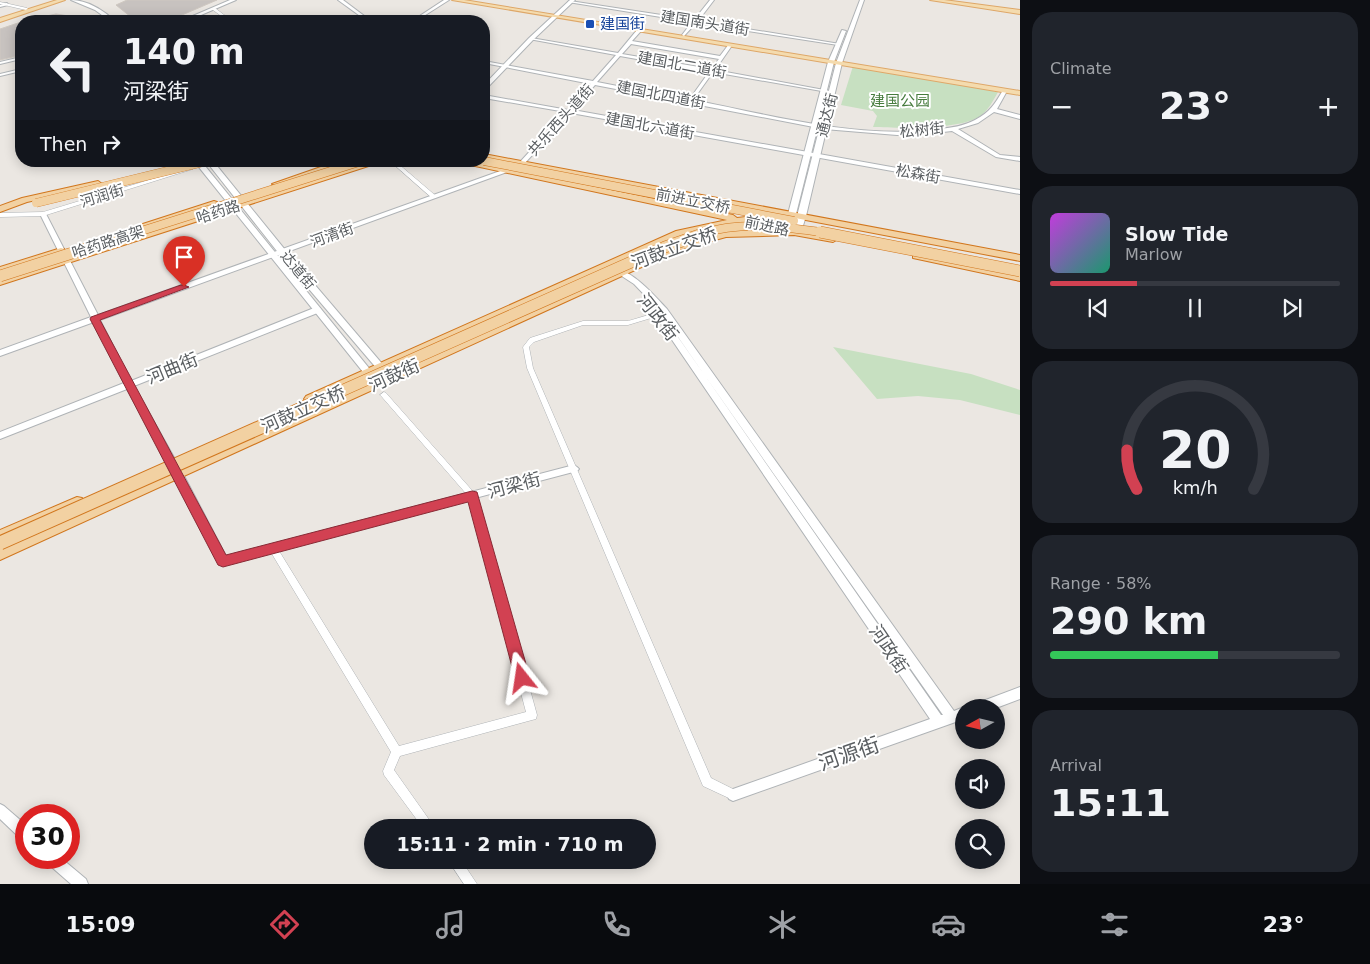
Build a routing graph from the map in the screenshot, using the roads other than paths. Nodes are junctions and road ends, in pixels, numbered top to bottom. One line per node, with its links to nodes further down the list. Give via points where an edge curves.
1 (55, 0): 19 (main road)
2 (62, 0): 29 (main road)
3 (73, 0): 22 (main road)
4 (84, 0): 23 (main road)
5 (234, 0): 20 (main road)
6 (340, 0): 26 (street)
7 (447, 0): 27 (street)
8 (455, 0): 28 (main road)
9 (472, 0): 28 (main road)
10 (704, 0): 11 (street)
11 (712, 0): 30 (street)
12 (857, 0): 35 (main road, 通达街)
13 (862, 0): 41 (main road, 通达街)
14 (933, 0): 21 (main road)
15 (956, 0): 21 (main road)
16 (570, 1): 28 (main road); 30 (street, 建国南头道街)
17 (0, 4): 18 (street)
18 (6, 4): 19 (street)
19 (26, 9): 29 (main road)
20 (214, 9): 24 (main road); 25 (street)
21 (1020, 10)
22 (105, 15)
23 (112, 15)
24 (198, 15)
25 (222, 15)
26 (361, 15)
27 (423, 15)
28 (553, 15): 31 (main road); 32 (main road); 33 (main road); 44 (main road)
29 (0, 19)
30 (695, 21): 32 (street); 35 (street, 建国南头道街)
31 (639, 31): 34 (street, 共乐西头道街); 36 (main road)
32 (684, 35): 40 (main road)
33 (531, 38): 37 (street, 建国北二道街); 44 (main road)
34 (629, 42): 37 (street, 共乐西头道街); 38 (street)
35 (838, 44): 40 (main road, 通达街)
36 (731, 45): 38 (street); 40 (main road)
37 (619, 54): 46 (street, 建国北二道街); 50 (street, 共乐西头道街)
38 (722, 58): 46 (street)
39 (15, 59): 42 (street)
40 (831, 61): 41 (main road); 51 (main road, 通达街)
41 (840, 62): 52 (main road); 53 (main road, 通达街); 54 (main road)
42 (0, 63)
43 (490, 63): 44 (street, 建国北四道街)
44 (502, 65): 47 (main road); 49 (main road); 50 (street, 建国北四道街)
45 (15, 71): 48 (street)
46 (713, 71): 51 (street, 建国北二道街); 56 (street)
47 (490, 74)
48 (0, 75)
49 (490, 80)
50 (595, 82): 56 (street, 建国北四道街); 58 (street, 共乐西头道街)
51 (824, 90): 53 (street, 建国北二道街); 60 (main road, 通达街)
52 (1005, 90): 54 (main road); 57 (street, 松树街)
53 (833, 92): 61 (main road, 通达街)
54 (1020, 92)
55 (490, 97): 58 (street, 建国北六道街)
56 (691, 100): 60 (street, 建国北四道街)
57 (993, 110): 59 (street); 62 (street, 松树街, via 982,119)
58 (569, 112): 63 (street, 建国北六道街); 68 (street, 共乐西头道街)
59 (1020, 117)
60 (815, 125): 61 (street, 建国北四道街); 63 (main road, 通达街)
61 (824, 127): 62 (street, 松树街, via 883,133); 64 (main road, 通达街)
62 (952, 128): 66 (street, via 998,156)
63 (808, 154): 64 (street, 建国北六道街); 87 (main road, 通达街)
64 (816, 156): 80 (street, 松森街); 88 (main road, 通达街)
65 (490, 157): 68 (highway, 前进路)
66 (1020, 159)
67 (490, 162): 99 (highway, 前进立交桥, bridge)
68 (522, 163): 79 (street, 河清街); 87 (highway, 前进路)
69 (179, 167): 85 (highway, 河润街, via 26,200)
70 (182, 167): 85 (highway, bridge)
71 (187, 167): 86 (street, 河润街)
72 (206, 167): 83 (main road)
73 (207, 167): 82 (main road, 达道街)
74 (331, 167): 82 (highway, 哈药路)
75 (345, 167): 104 (highway, 哈药路高架, bridge)
76 (359, 167): 82 (highway, 哈药路)
77 (399, 167): 81 (street)
78 (485, 167): 79 (highway, 前进路)
79 (505, 171): 81 (street, 河清街); 84 (highway, 前进路)
80 (1020, 192)
81 (434, 197): 94 (street, 河清街)
82 (242, 200): 83 (highway, 哈药路); 94 (main road, 达道街)
83 (232, 203): 93 (highway, 哈药路); 96 (main road); 98 (highway, 哈药路)
84 (692, 210): 89 (highway, 前进路); 91 (highway, via 701,218)
85 (0, 212): 86 (street, 河润街)
86 (43, 214): 93 (street, 河梁街)
87 (792, 214): 88 (highway, 前进路); 89 (highway)
88 (802, 216): 90 (highway, 前进路); 92 (main road, 通达街)
89 (742, 220): 91 (highway, 河鼓街); 92 (highway, 前进路)
90 (836, 222): 95 (highway, 前进路); 97 (highway, 前进路)
91 (699, 228): 100 (highway, 河鼓街, via 652,244)
92 (797, 232): 103 (highway, 河鼓街, via 711,237 676,248); 105 (highway, 前进路)
93 (62, 251): 98 (street, 河梁街); 101 (highway, 哈药路)
94 (283, 253): 96 (street, 河清街); 111 (main road, 达道街)
95 (1020, 254)
96 (273, 256): 107 (main road); 109 (street, 河清街)
97 (1020, 258)
98 (67, 261): 106 (highway, 哈药路); 109 (street, 河梁街)
99 (1020, 263)
100 (607, 266): 103 (street, 河政街); 111 (highway, 河鼓街)
101 (0, 270)
102 (1020, 271): 123 (highway, 河鼓立交桥, bridge, via 846,236 778,226 708,232 665,247)
103 (621, 274): 108 (street, 河政街); 113 (highway, 河鼓街); 128 (street, 河政街, via 648,292 664,311)
104 (0, 276)
105 (1020, 278)
106 (0, 282)
107 (317, 310): 112 (main road); 115 (street, 河曲街)
108 (659, 314): 119 (street, via 628,323 583,323 532,340 526,348 530,368); 130 (street, 河政街)
109 (95, 319): 110 (street, 河清街); 115 (street, 河梁街)
110 (0, 353)
111 (381, 367): 112 (highway, 河鼓街); 113 (main road, 达道街)
112 (369, 373): 114 (main road); 118 (highway, 河鼓街)
113 (389, 377): 114 (highway, 河鼓街)
114 (377, 383): 120 (highway, 河鼓街)
115 (129, 385): 117 (street, 河曲街); 118 (street, 河梁街)
116 (384, 395): 121 (street)
117 (0, 436)
118 (170, 461): 120 (street, 河梁街); 122 (highway, 河鼓街)
119 (574, 469): 121 (street, 河梁街); 132 (street, via 707,782)
120 (178, 473): 124 (street, 河梁街, via 223,561); 125 (highway, 河鼓街)
121 (472, 496): 124 (street, 河梁街); 131 (street, via 532,715)
122 (0, 536)
123 (0, 543)
124 (273, 549): 131 (street)
125 (0, 554)
126 (1020, 693): 127 (street)
127 (1004, 699)
128 (955, 711)
129 (955, 716): 130 (street, 河源街)
130 (939, 722): 132 (street, 河源街)
131 (397, 752): 134 (street, via 388,771)
132 (733, 795)
133 (0, 810): 135 (street)
134 (423, 819)
135 (15, 824)
136 (64, 869): 138 (street)
137 (460, 869): 139 (street)
138 (81, 884)
139 (471, 884)

